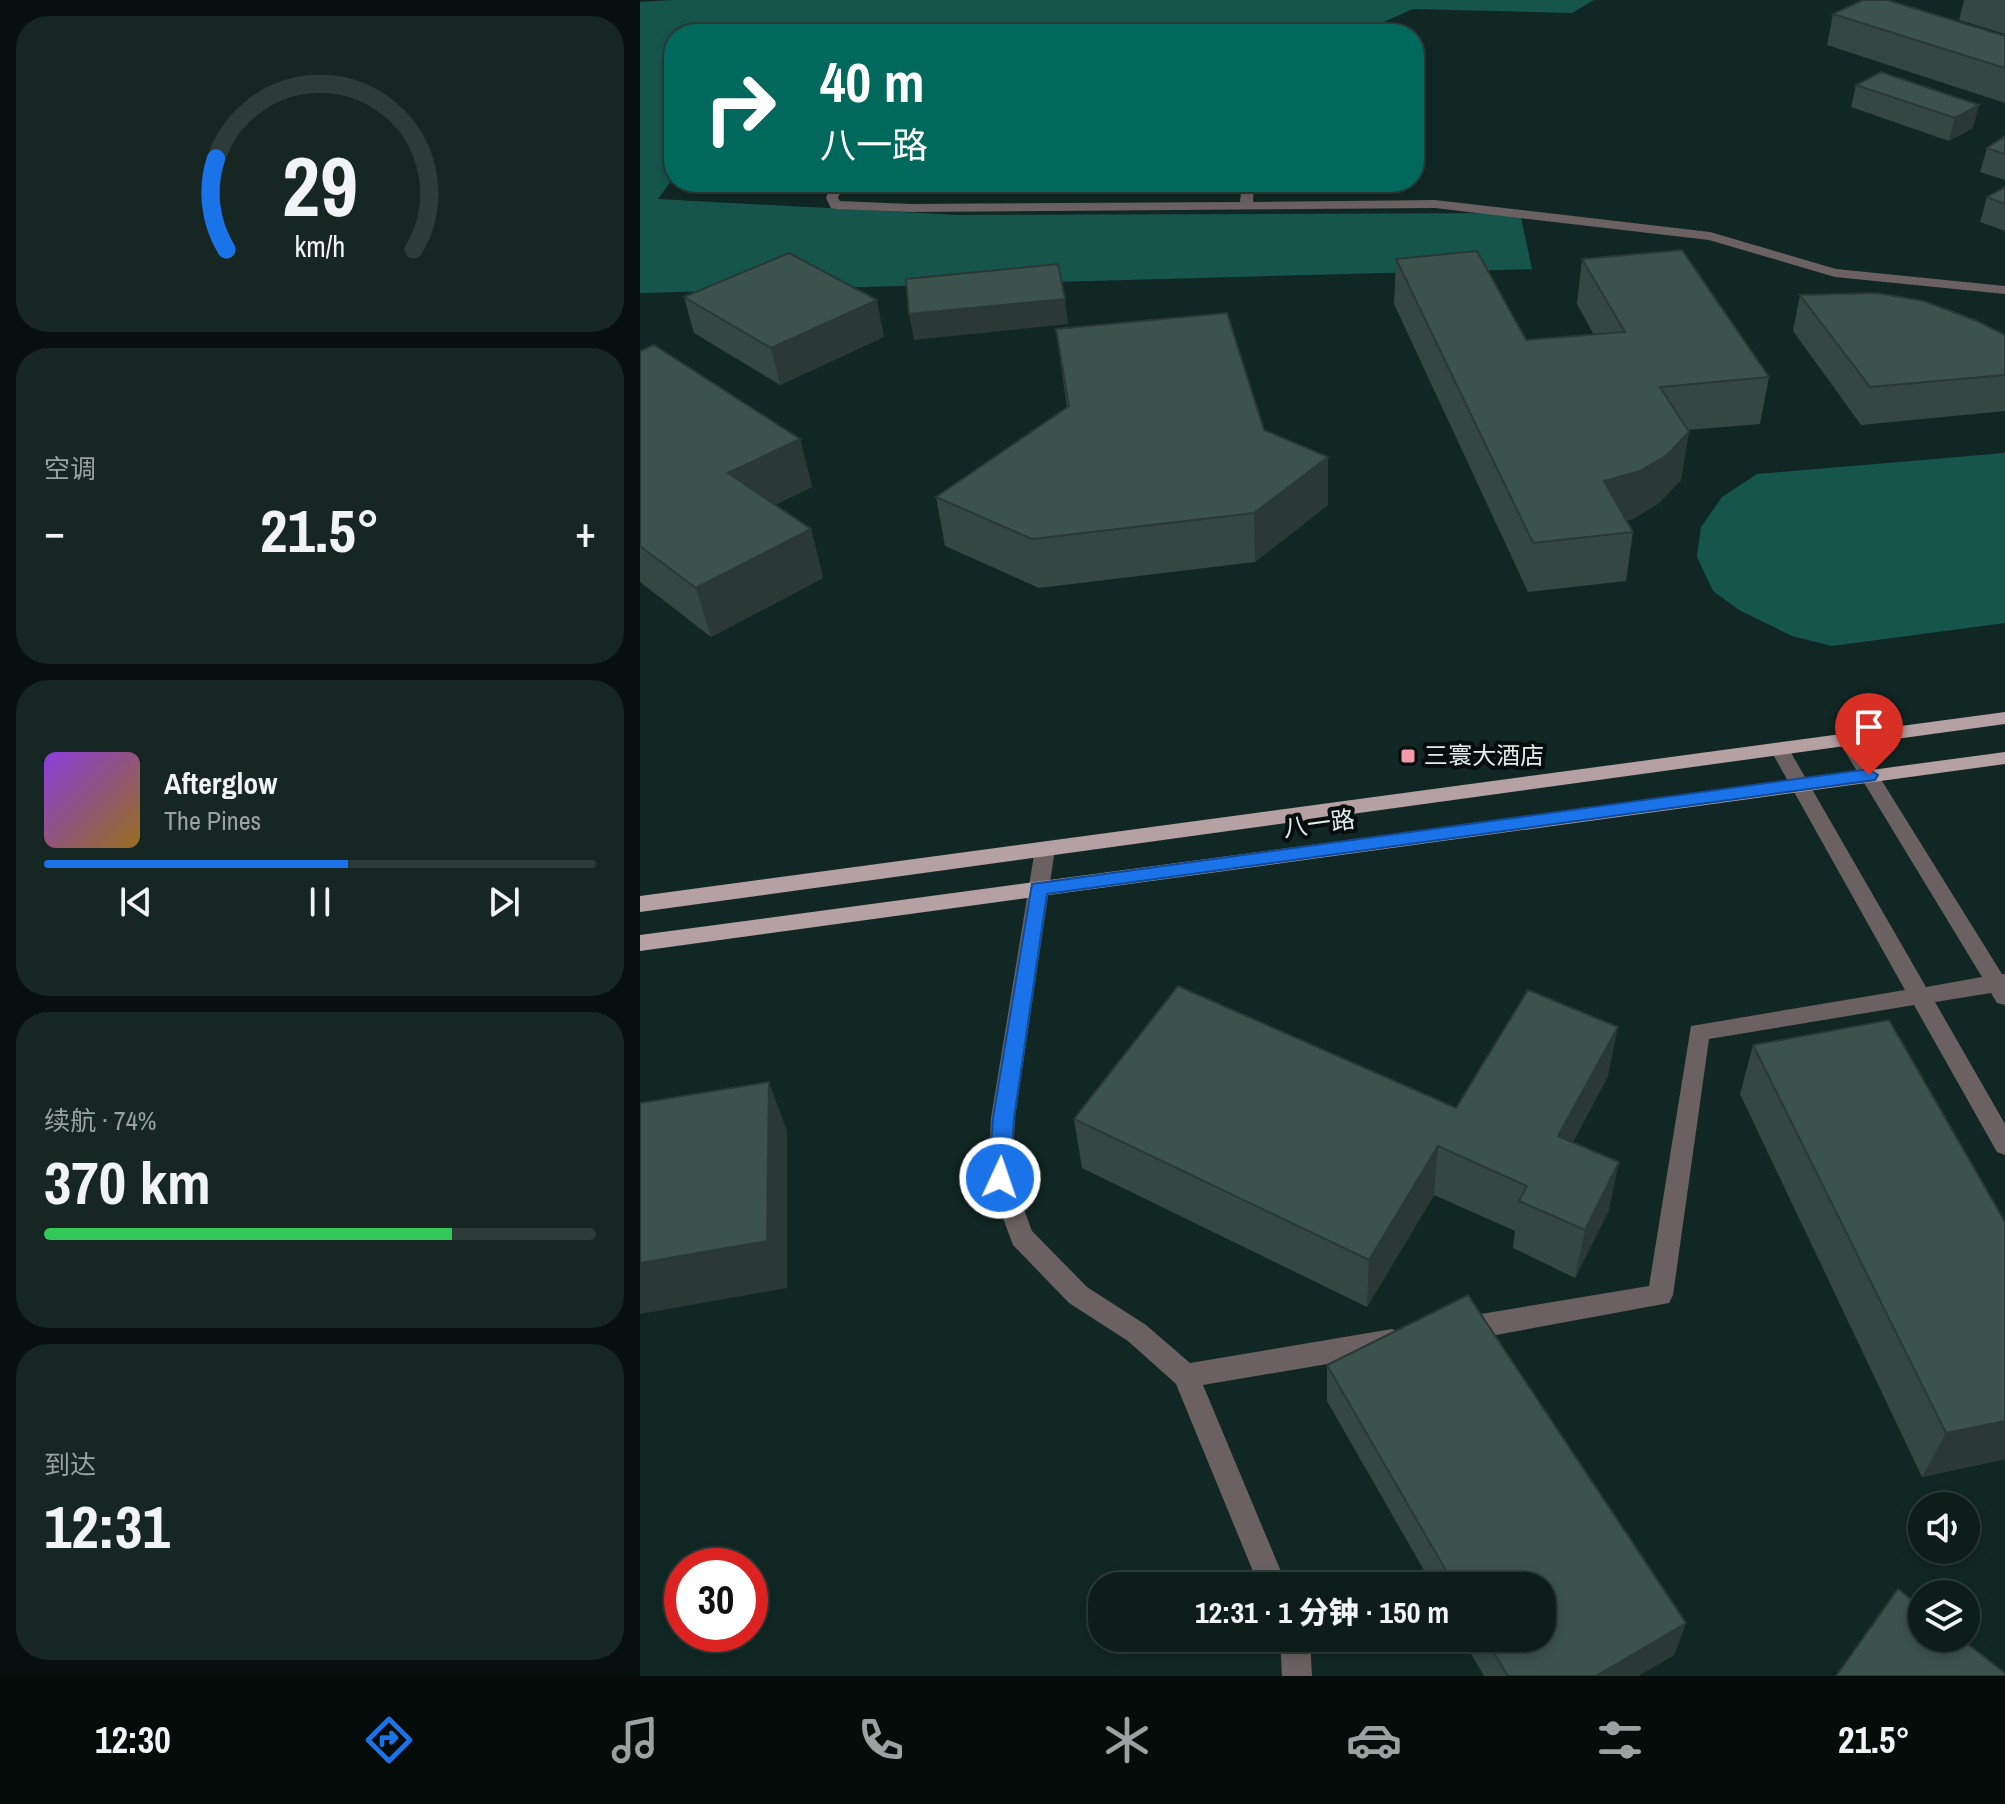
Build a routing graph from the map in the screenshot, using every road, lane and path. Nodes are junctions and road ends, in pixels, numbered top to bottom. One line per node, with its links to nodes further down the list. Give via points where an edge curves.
1 (834, 192): 3 (street, via 836,205 911,208)
2 (1247, 192): 3 (street)
3 (1246, 205): 4 (street, via 1435,204 1710,236 1835,273)
4 (2005, 290)
5 (2005, 718): 6 (main road)
6 (1847, 740): 7 (main road); 9 (street)
7 (1779, 749): 10 (street); 11 (main road)
8 (2005, 758): 9 (main road, 八一路)
9 (1869, 775): 10 (main road, 八一路); 15 (street)
10 (1799, 784): 12 (main road, 八一路); 16 (street)
11 (1045, 849): 12 (street); 13 (main road)
12 (1039, 888): 14 (main road, 八一路); 20 (street, via 1003,1118 1000,1178 1022,1237 1078,1295 1137,1333)
13 (640, 904)
14 (640, 943)
15 (2002, 987): 16 (street)
16 (1920, 996): 17 (street); 18 (street, via 1699,1032 1660,1295)
17 (2005, 1145)
18 (1446, 1331)
19 (1416, 1337): 20 (street)
20 (1186, 1376): 21 (street)
21 (1267, 1572)
22 (1296, 1652): 23 (street)
23 (1297, 1676)

